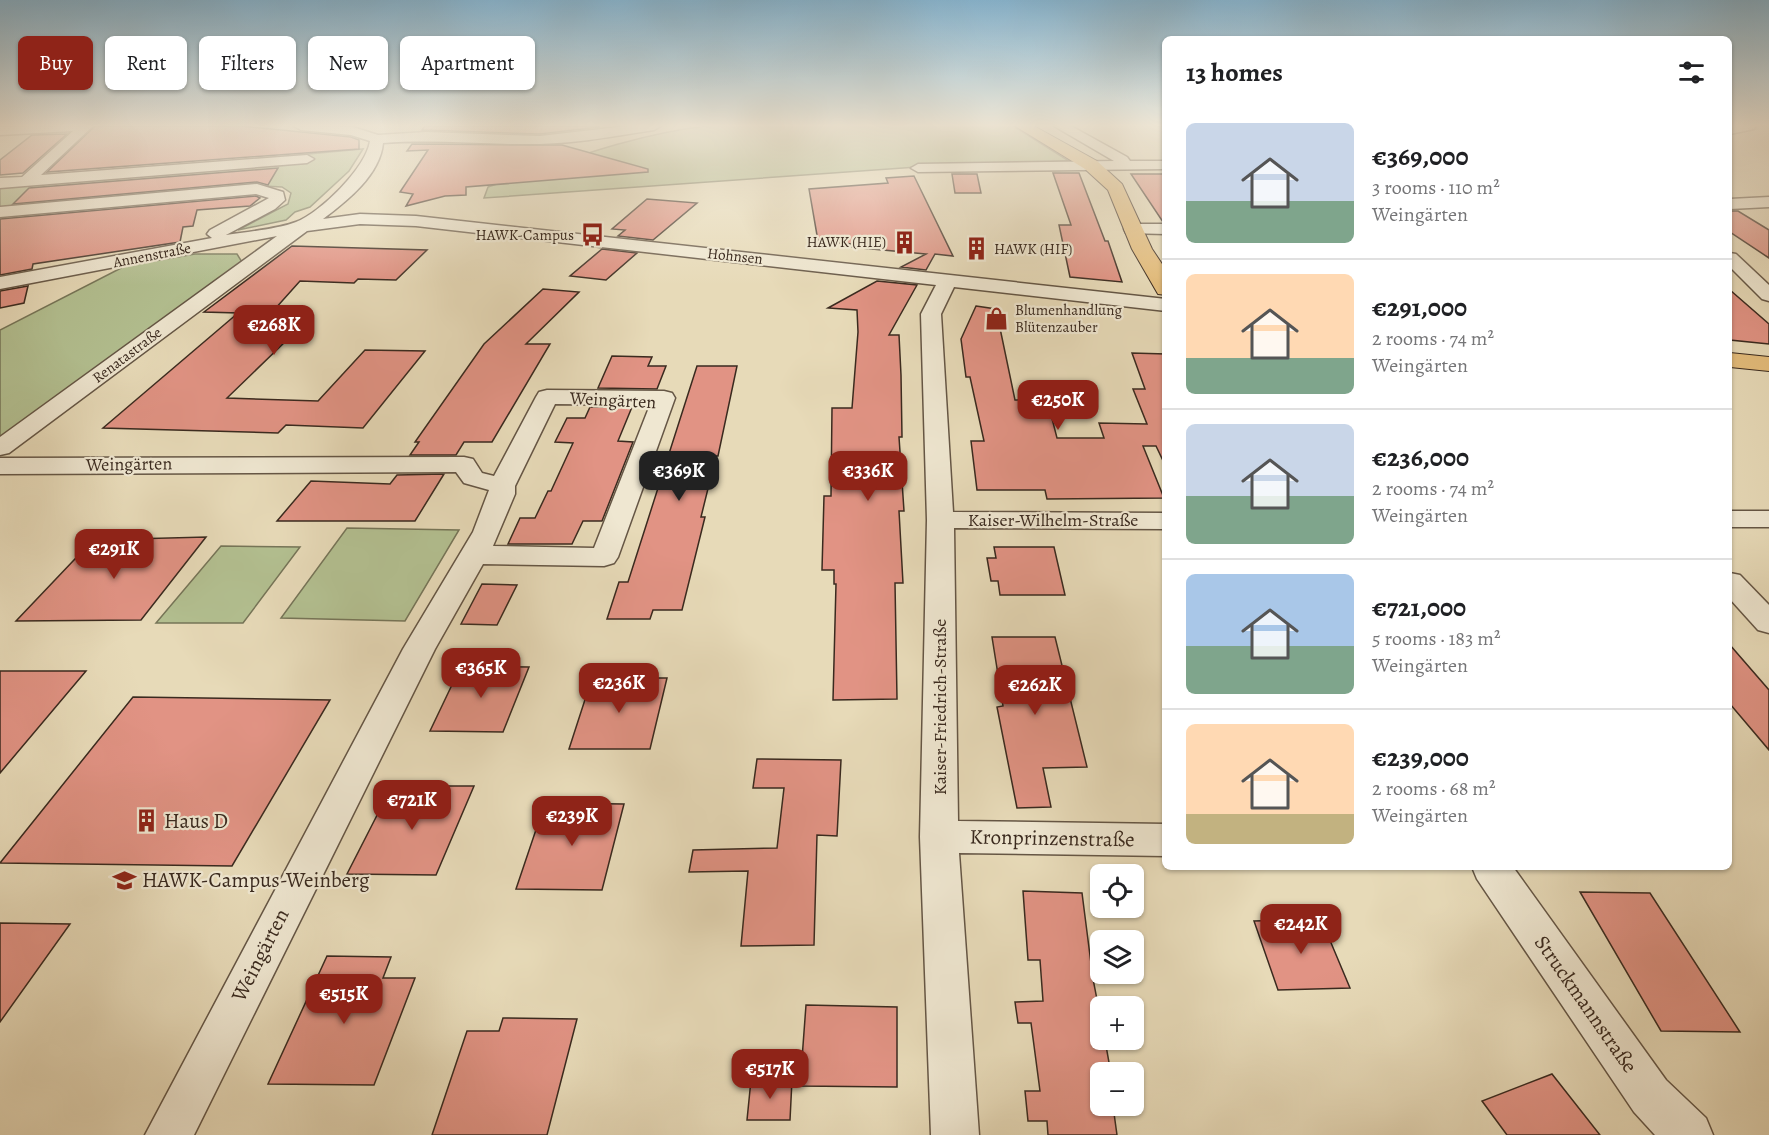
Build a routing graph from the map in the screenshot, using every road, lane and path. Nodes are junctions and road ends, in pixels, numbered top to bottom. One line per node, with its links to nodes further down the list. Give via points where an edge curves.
1 (41, 179): 4 (street)
2 (356, 179): 6 (street, Renatastraße)
3 (1106, 179): 12 (main road, via 1118,191)
4 (27, 180): 5 (street)
5 (0, 183)
6 (349, 188): 10 (street, via 355,204); 11 (street, Renatastraße)
7 (1769, 202): 8 (street)
8 (1732, 204)
9 (0, 212): 14 (street, via 257,189 277,195 269,206 213,236)
10 (416, 221): 11 (street, Hohnsen, via 360,219); 18 (street, Hohnsen)
11 (304, 226): 14 (street, Annenstraße); 16 (street, Renatastraße)
12 (1132, 230): 13 (street); 19 (main road)
13 (1162, 230)
14 (206, 245): 16 (street, via 238,250); 20 (street, Annenstraße)
15 (1732, 260): 17 (street); 21 (street)
16 (254, 262): 25 (street, Renatastraße)
17 (1758, 263)
18 (947, 282): 22 (street, Hohnsen); 30 (street, Kaiser-Friedrich-Straße, via 931,314)
19 (1162, 282)
20 (0, 283)
21 (1769, 295)
22 (1162, 305)
23 (1732, 360): 24 (main road)
24 (1769, 364)
25 (0, 448)
26 (0, 466): 27 (street, Weingärten, via 464,464 473,478)
27 (502, 486): 32 (street, Weingärten, via 487,532); 32 (street, Weingärten, via 547,397 664,399 604,557)
28 (1732, 519): 29 (street)
29 (1769, 519)
30 (940, 520): 31 (street, Kaiser-Wilhelm-Straße); 35 (street, Kaiser-Friedrich-Straße)
31 (1162, 520)
32 (473, 555): 38 (street, Weingärten, via 419,649)
33 (1732, 584): 34 (street)
34 (1769, 623)
35 (939, 837): 36 (street, Kronprinzenstraße); 39 (street, Kaiser-Friedrich-Straße)
36 (1162, 840)
37 (1493, 870): 40 (street, Struckmannstraße, via 1650,1096)
38 (169, 1135)
39 (956, 1135)
40 (1689, 1135)

